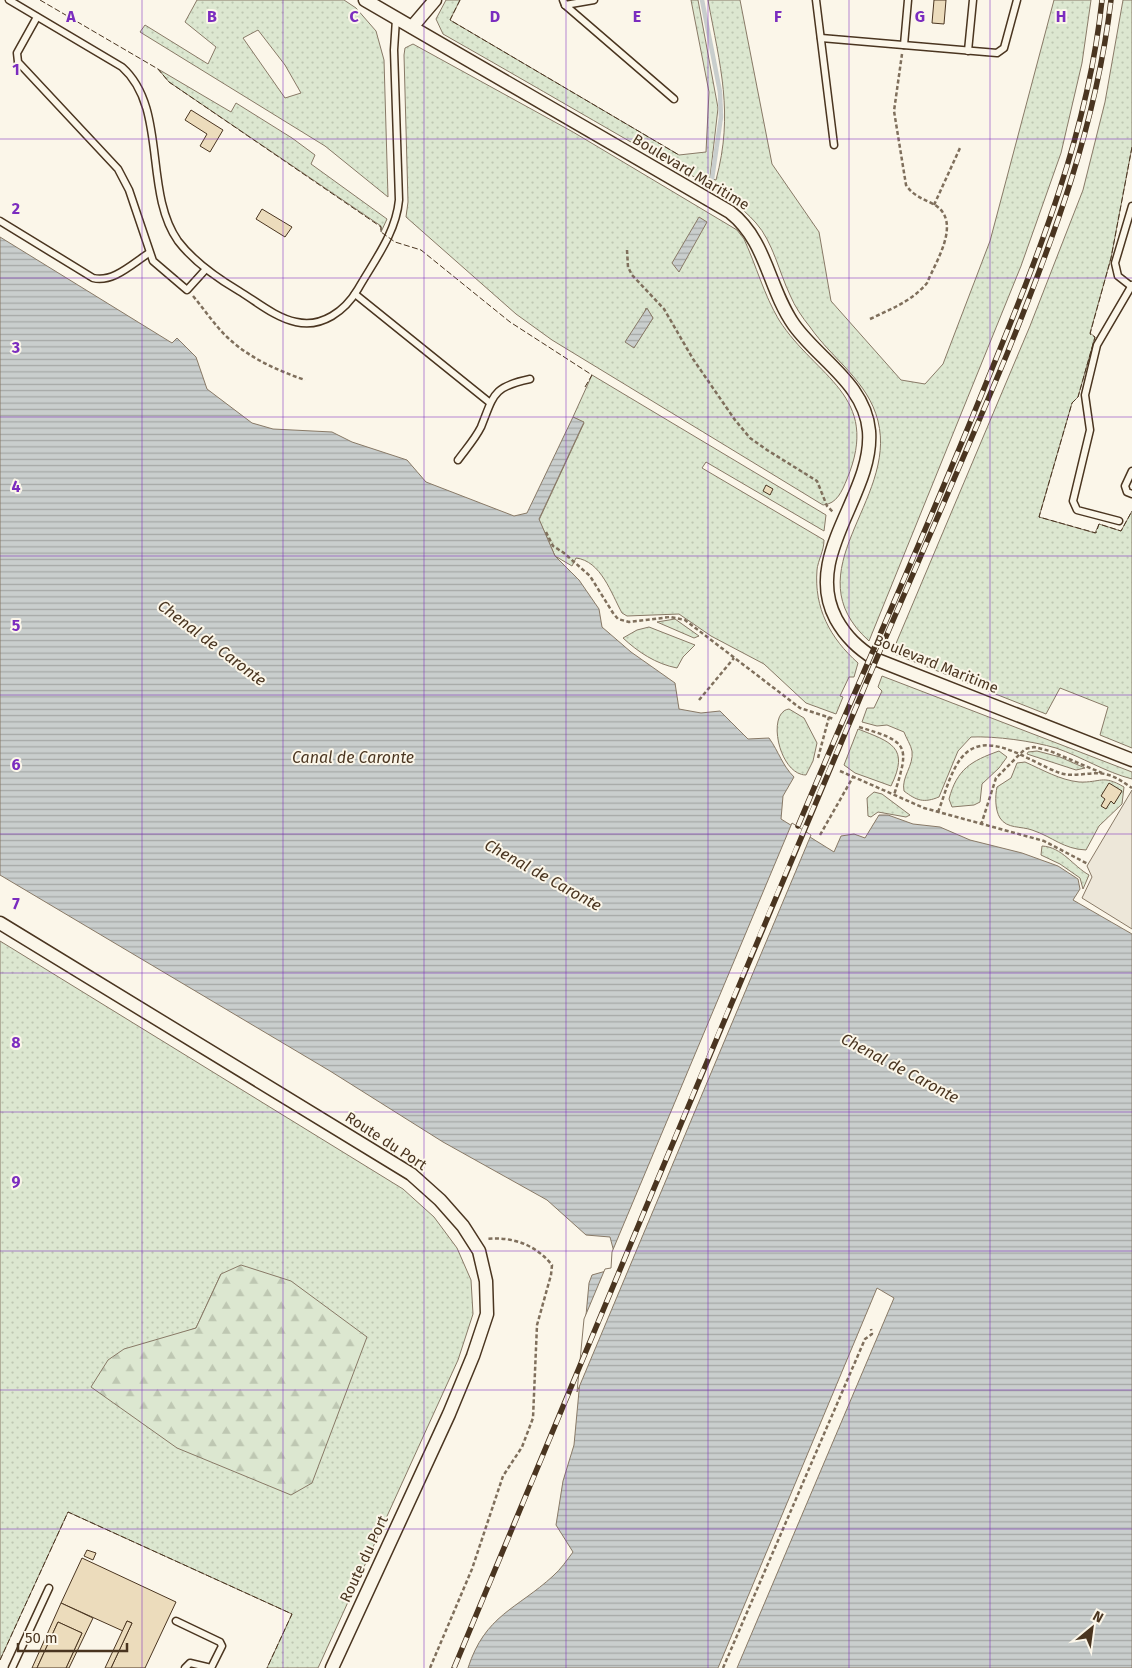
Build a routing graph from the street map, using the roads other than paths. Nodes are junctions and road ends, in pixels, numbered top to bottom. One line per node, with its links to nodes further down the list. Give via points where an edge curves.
1 (9, 0): 10 (lane)
2 (365, 0): 11 (street, Boulevard Maritime)
3 (434, 0): 12 (street)
4 (594, 0): 9 (lane)
5 (816, 0): 13 (lane)
6 (908, 0): 14 (lane)
7 (973, 0): 15 (lane)
8 (1017, 0): 15 (lane, via 1002,52)
9 (564, 3): 16 (lane)
10 (37, 17): 20 (lane, via 17,53 18,62 118,169 129,190); 21 (lane, via 122,67 134,78 142,92 164,209 177,239)
11 (396, 18): 12 (street, Boulevard Maritime); 23 (lane, via 398,207 388,237)
12 (412, 27): 30 (street, Boulevard Maritime, via 730,212 747,226 794,325 850,386 866,414 869,430 867,459 829,562 827,580 829,599 840,626 862,651 892,666)
13 (821, 38): 14 (lane); 17 (lane)
14 (904, 45): 15 (lane)
15 (968, 51)
16 (674, 99)
17 (834, 145)
18 (1132, 206): 22 (lane, via 1115,263 1118,276)
19 (0, 222): 20 (lane, via 102,281)
20 (148, 253): 21 (lane, via 159,268 187,290)
21 (206, 269): 23 (lane, via 288,320 306,324 322,322 335,315)
22 (1132, 286): 29 (lane, via 1097,345 1086,395 1090,430 1073,501 1077,510)
23 (355, 294): 25 (lane)
24 (530, 379): 25 (lane, via 503,387)
25 (489, 402): 26 (lane, via 481,427)
26 (458, 460)
27 (1132, 471): 28 (lane, via 1125,486)
28 (1132, 494)
29 (1119, 521)
30 (1132, 760)
31 (0, 924): 36 (street, Route du Port, via 411,1174 463,1226 479,1251 486,1281 487,1314 449,1414)
32 (49, 1588): 34 (lane)
33 (176, 1621): 35 (lane, via 220,1642 222,1646 211,1668 194,1662)
34 (12, 1668)
35 (185, 1668)
36 (332, 1668)

